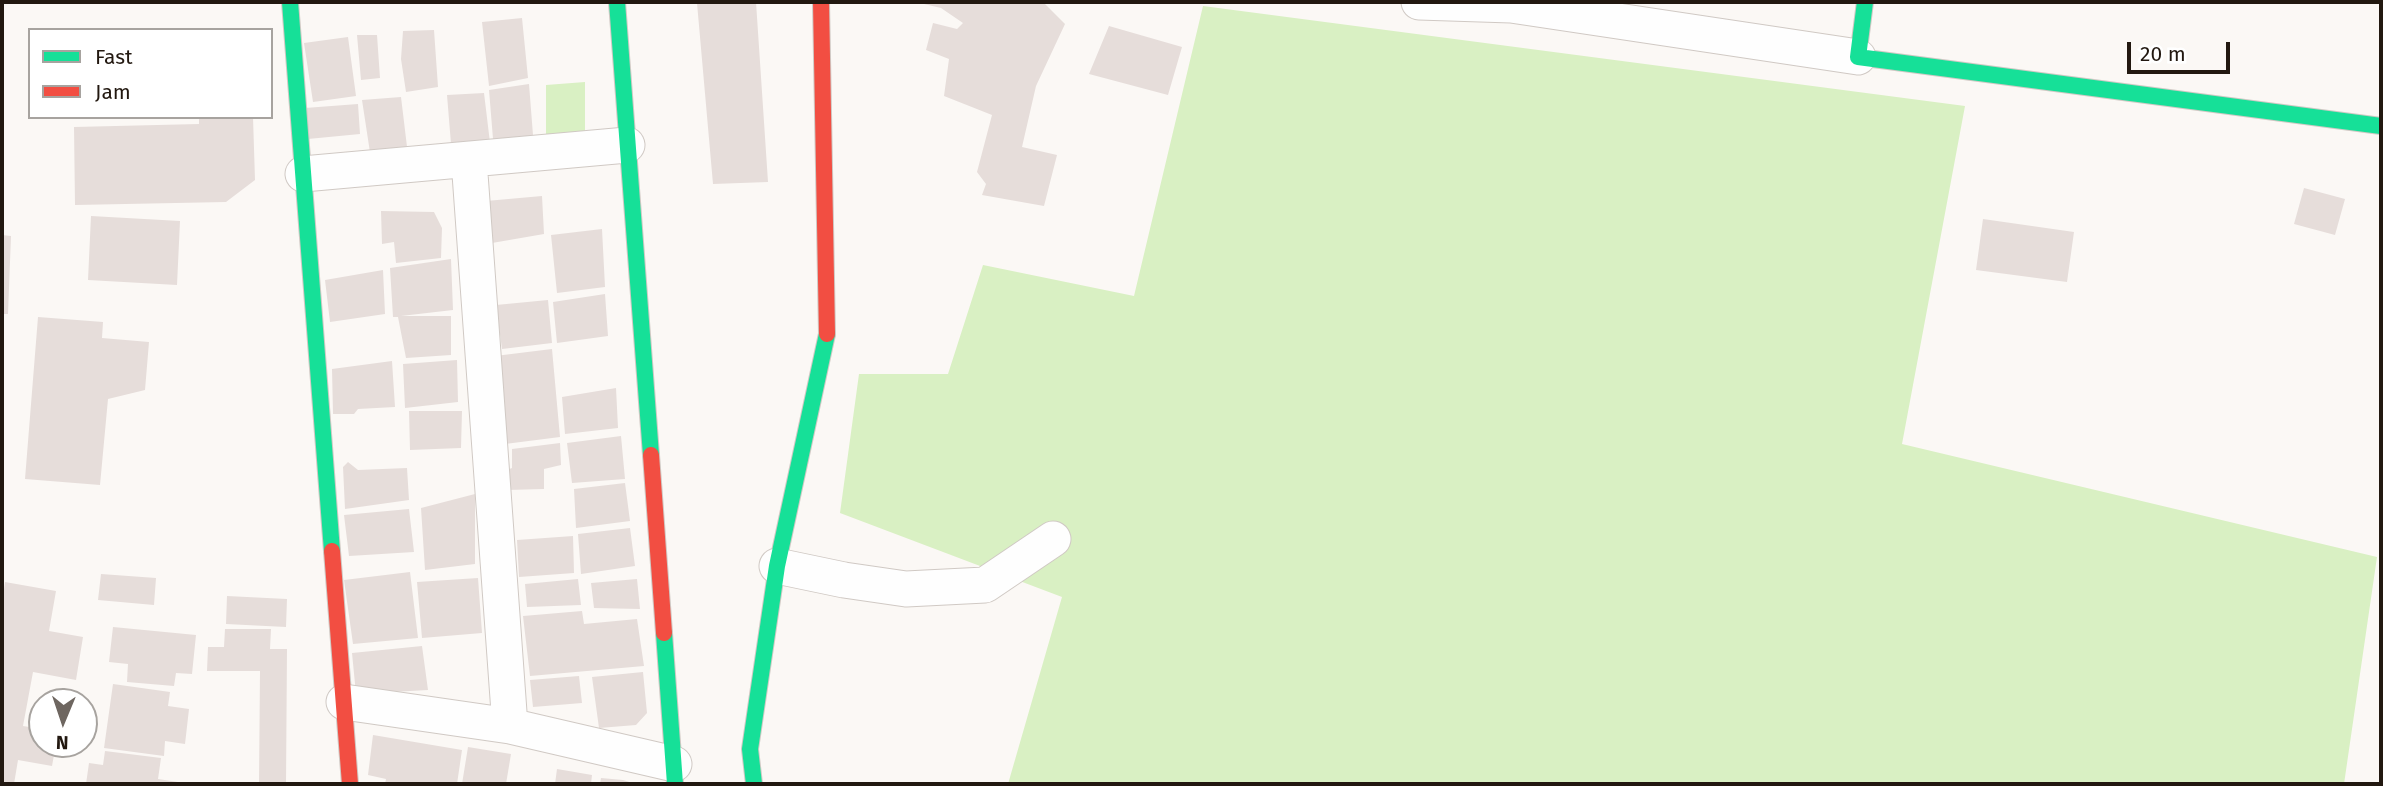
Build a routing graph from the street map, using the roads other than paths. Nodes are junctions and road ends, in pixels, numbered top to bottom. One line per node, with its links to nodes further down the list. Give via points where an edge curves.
1 (290, 2): 10 (street)
2 (617, 2): 8 (street)
3 (821, 2): 12 (street, via 828,329)
4 (1419, 2): 6 (street, via 1511,5)
5 (1865, 2): 6 (street)
6 (1858, 57): 7 (street)
7 (2381, 126)
8 (627, 145): 9 (street); 15 (street)
9 (470, 160): 10 (street); 14 (street)
10 (303, 174): 13 (street)
11 (1054, 539): 12 (street, via 985,585 906,589)
12 (777, 566): 17 (street, via 750,749)
13 (344, 702): 14 (street); 16 (street)
14 (510, 726): 15 (street)
15 (674, 774)
16 (350, 784)
17 (754, 784)

